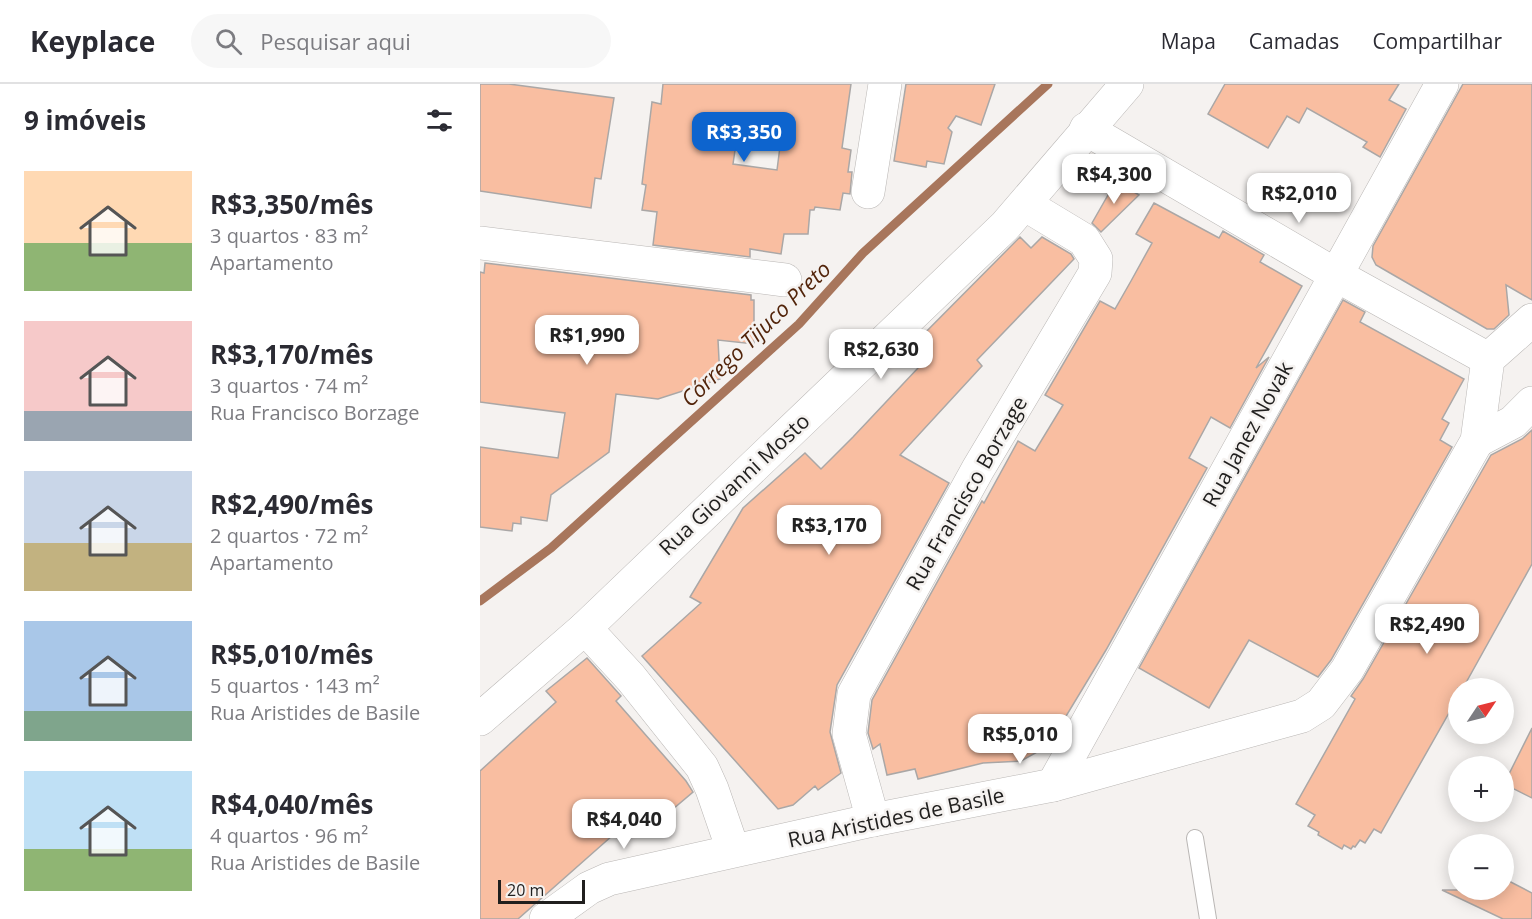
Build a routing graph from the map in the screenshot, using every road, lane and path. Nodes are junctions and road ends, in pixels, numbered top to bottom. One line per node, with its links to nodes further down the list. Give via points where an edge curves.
1 (885, 84): 5 (street)
2 (1127, 84): 4 (street, Rua Giovanni Mosto)
3 (1442, 84): 8 (street, Rua Janez Novak)
4 (1086, 129): 6 (street, Rua Giovanni Mosto); 8 (street)
5 (868, 192)
6 (1026, 205): 14 (street, Rua Giovanni Mosto); 17 (street, Rua Francisco Borzage, via 1084,240 1096,259 1095,273 978,469 854,694 849,734)
7 (480, 243): 9 (street)
8 (1336, 275): 11 (street); 16 (street, Rua Janez Novak)
9 (785, 280)
10 (1532, 320): 11 (street)
11 (1488, 359): 13 (street)
12 (1532, 403): 13 (street, via 1513,422)
13 (1477, 441): 16 (street, Rua Aristides de Basile, via 1347,670 1321,704 1302,716 1258,731)
14 (585, 628): 15 (street, Rua Giovanni Mosto); 19 (street, via 702,767)
15 (480, 719)
16 (1053, 785): 17 (street, Rua Aristides de Basile)
17 (873, 820): 19 (street, Rua Aristides de Basile)
18 (1195, 838): 21 (lane)
19 (733, 850): 20 (street, Rua Aristides de Basile, via 609,879 589,888)
20 (546, 919)
21 (1208, 919)

